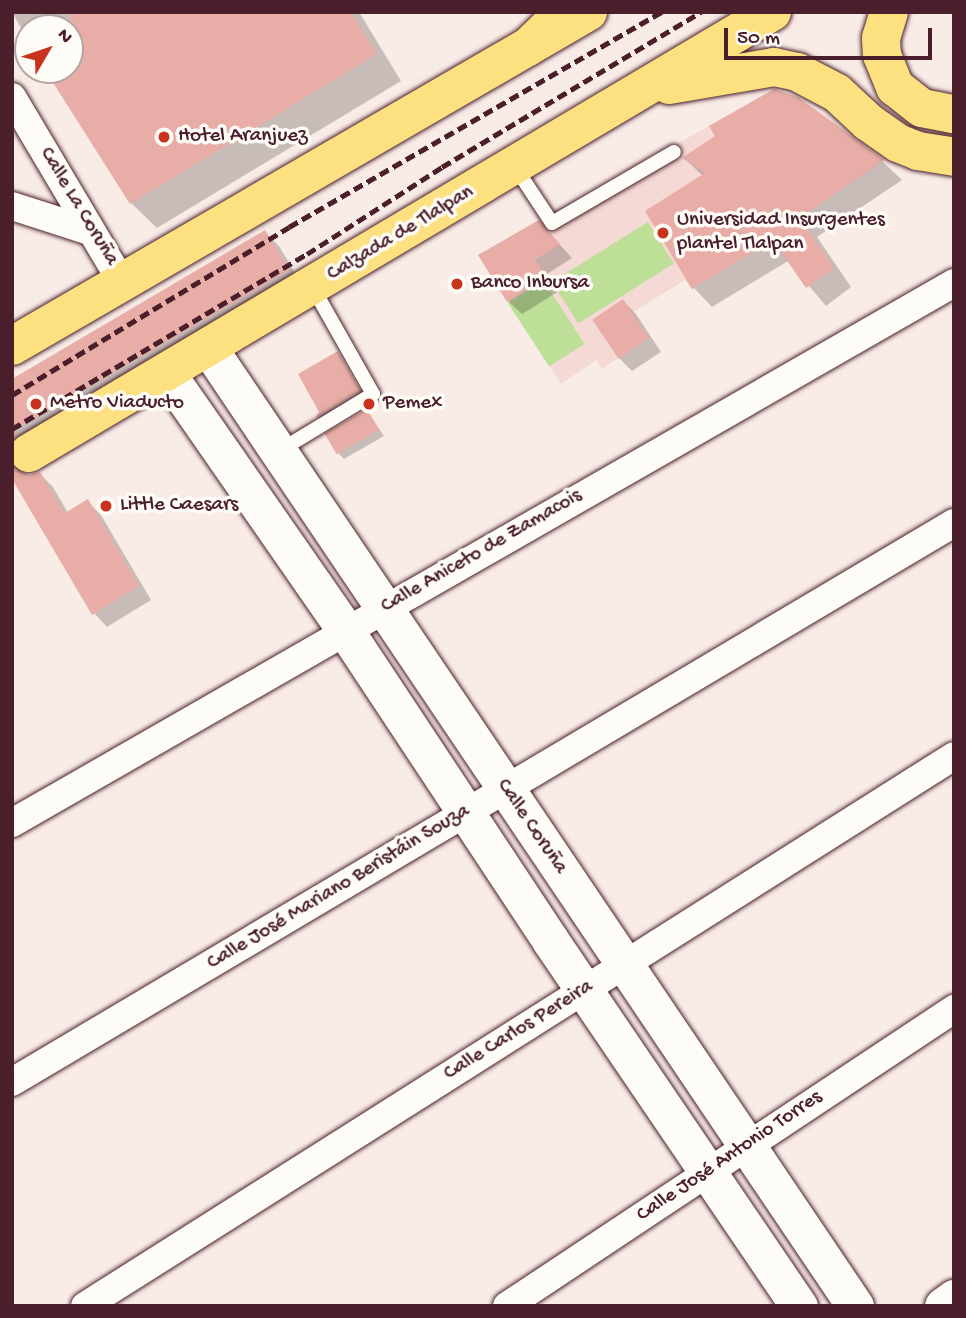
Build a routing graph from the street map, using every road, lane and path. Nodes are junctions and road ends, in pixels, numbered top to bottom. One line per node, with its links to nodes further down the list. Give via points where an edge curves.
1 (565, 12): 5 (highway)
2 (588, 12): 5 (highway)
3 (772, 12): 6 (highway, Calzada de Tlalpan)
4 (889, 12): 8 (highway, via 881,38 882,55 895,87 922,108)
5 (528, 47): 14 (highway)
6 (643, 90): 10 (highway, via 774,67 818,81 898,143); 11 (highway, Calzada de Tlalpan)
7 (12, 96): 13 (street, Calle La Coruña)
8 (954, 114)
9 (674, 152): 11 (lane, via 552,223)
10 (954, 157)
11 (515, 166): 16 (highway, Calzada de Tlalpan)
12 (12, 206): 13 (street)
13 (90, 231): 14 (street, Calle La Coruña)
14 (122, 282): 17 (highway)
15 (954, 283): 23 (street, Calle Aniceto de Zamacois)
16 (312, 286): 18 (highway, Calzada de Tlalpan); 20 (lane, via 373,394)
17 (12, 346)
18 (208, 347): 19 (highway, Calzada de Tlalpan); 20 (street, Calle Coruña)
19 (166, 372): 21 (highway, Calzada de Tlalpan); 24 (street)
20 (278, 452): 23 (street, Calle Coruña)
21 (29, 453)
22 (954, 523): 26 (street, Calle José Mariano Beristáin Souza)
23 (384, 608): 24 (street, Calle Aniceto de Zamacois); 26 (street, Calle Coruña)
24 (345, 630): 27 (street); 28 (street, Calle Aniceto de Zamacois)
25 (954, 756): 29 (street, Calle Carlos Pereira)
26 (506, 789): 27 (street, Calle José Mariano Beristáin Souza); 29 (street, Calle Coruña)
27 (466, 813): 30 (street); 32 (street, Calle José Mariano Beristáin Souza)
28 (12, 823)
29 (625, 964): 30 (street, Calle Carlos Pereira); 33 (street, Calle Coruña)
30 (584, 990): 34 (street); 36 (street, Calle Carlos Pereira)
31 (954, 1009): 33 (street, Calle José Antonio Torres)
32 (12, 1082)
33 (748, 1146): 34 (street, Calle José Antonio Torres); 39 (street, Calle Coruña)
34 (707, 1172): 37 (street, Calle José Antonio Torres); 38 (street)
35 (954, 1298): 40 (street)
36 (85, 1306)
37 (507, 1306)
38 (799, 1306)
39 (855, 1306)
40 (943, 1306)

